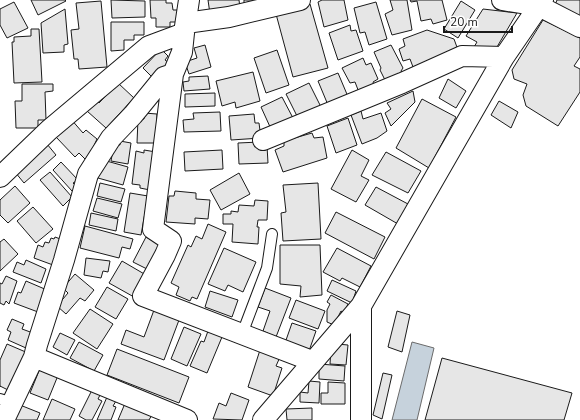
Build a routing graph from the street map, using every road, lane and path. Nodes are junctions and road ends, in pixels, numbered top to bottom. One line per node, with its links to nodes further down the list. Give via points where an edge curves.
1 (189, 0): 6 (street)
2 (300, 0): 6 (street)
3 (502, 0): 4 (street)
4 (541, 3): 5 (street); 7 (street)
5 (580, 27)
6 (185, 28): 8 (street, via 182,52); 10 (street, via 149,46 49,130)
7 (504, 57): 9 (street, via 462,56); 12 (street)
8 (172, 74): 13 (street, via 153,229 171,241 143,296); 14 (street, via 164,77 111,138 88,174)
9 (263, 140)
10 (0, 177)
11 (272, 234): 13 (lane, via 268,268)
12 (361, 306): 15 (street); 19 (street)
13 (242, 334): 15 (street)
14 (34, 357): 16 (street); 17 (street)
15 (312, 362): 18 (street)
16 (6, 407)
17 (187, 420)
18 (263, 420)
19 (361, 420)

